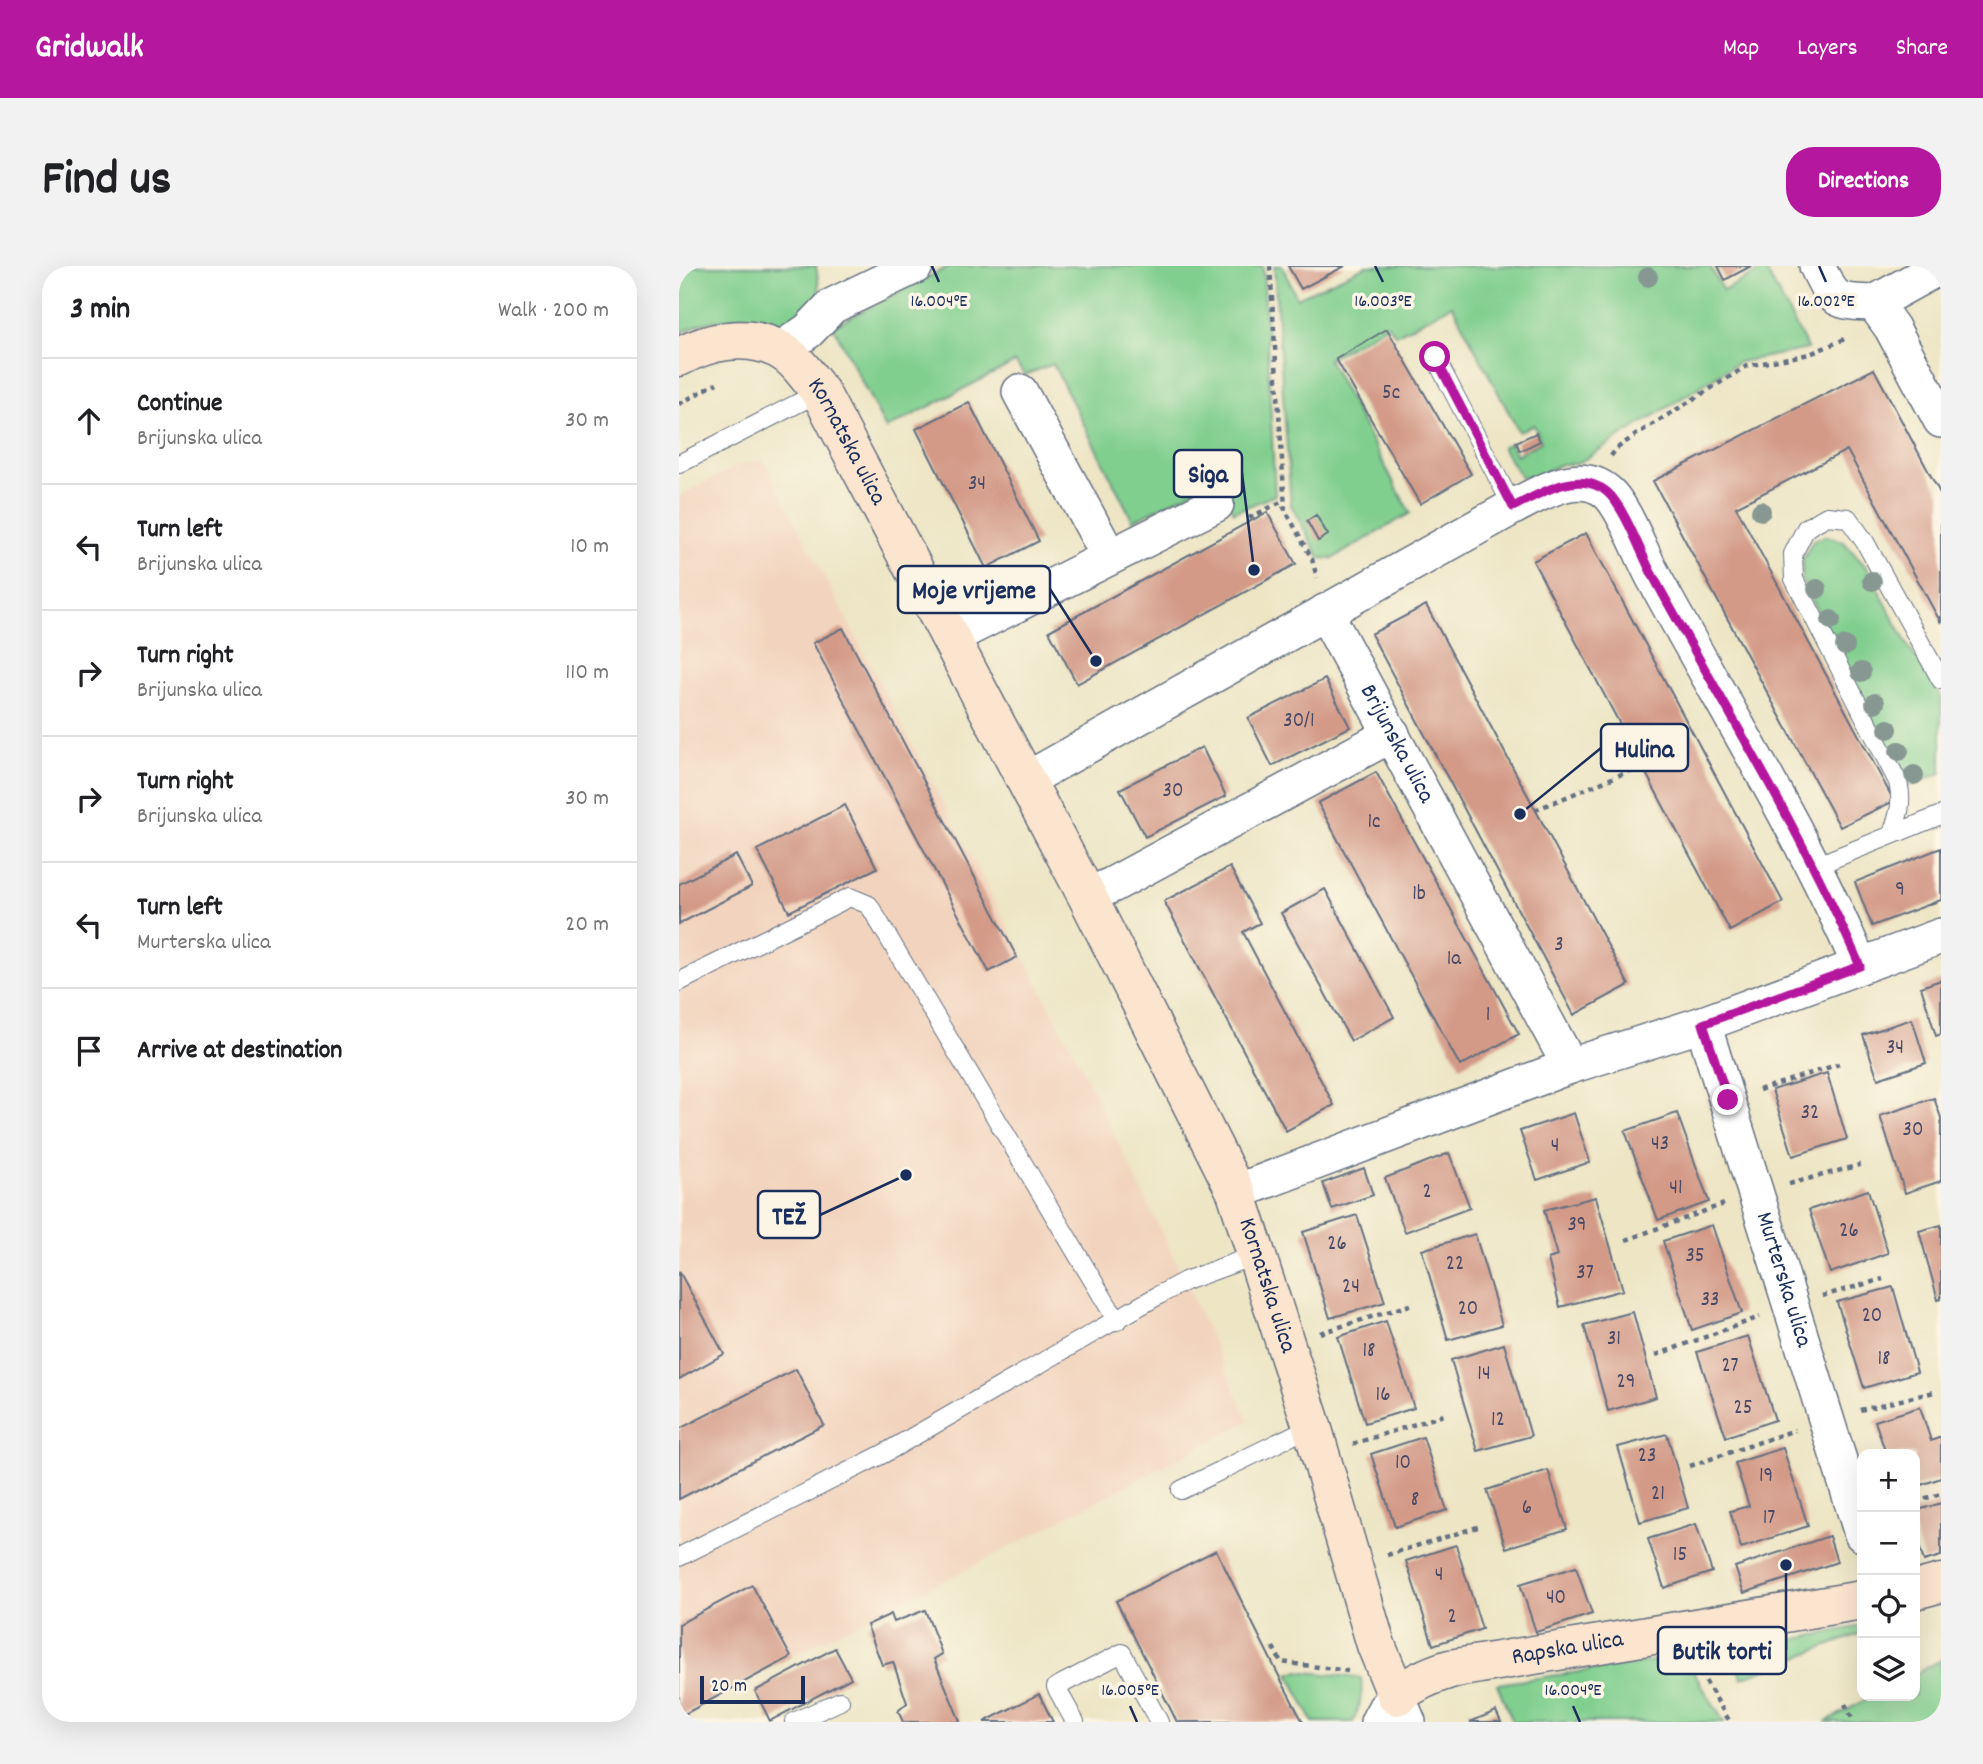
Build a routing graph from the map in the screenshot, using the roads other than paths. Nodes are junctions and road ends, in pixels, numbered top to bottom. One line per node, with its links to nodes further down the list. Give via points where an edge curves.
1 (915, 266): 5 (street, via 832,306 808,331)
2 (1817, 266): 4 (street, via 1831,292 1843,302)
3 (1941, 266): 4 (street)
4 (1874, 303): 10 (street)
5 (780, 350): 6 (street, Kornatska ulica, via 735,340 696,348); 8 (street, Kornatska ulica)
6 (679, 357)
7 (1435, 357): 13 (lane)
8 (820, 392): 11 (lane); 16 (street, Kornatska ulica)
9 (1020, 392): 14 (street)
10 (1941, 419)
11 (679, 464)
12 (1216, 504): 14 (street)
13 (1513, 507): 15 (street); 22 (street, via 1572,482 1606,491 1616,503)
14 (1109, 556): 16 (street)
15 (1325, 612): 18 (street, Brijunska ulica); 19 (street)
16 (949, 638): 19 (street, Kornatska ulica)
17 (1941, 680): 21 (lane, via 1848,518 1827,516 1806,528 1793,554 1794,579 1898,782 1901,811)
18 (1392, 734): 23 (street); 28 (street, Brijunska ulica)
19 (1026, 780): 23 (street, Kornatska ulica)
20 (1941, 815): 21 (lane)
21 (1892, 834): 22 (lane)
22 (1813, 867): 25 (street)
23 (1087, 896): 29 (street, Kornatska ulica)
24 (1941, 936): 25 (street)
25 (1860, 966): 27 (street)
26 (679, 982): 31 (lane, via 850,897 869,905)
27 (1703, 1024): 28 (street); 34 (street, Murterska ulica)
28 (1570, 1066): 29 (street)
29 (1236, 1192): 30 (street, Kornatska ulica)
30 (1256, 1255): 31 (lane, via 1185,1281); 32 (street, Kornatska ulica)
31 (1117, 1321): 35 (lane, via 883,1454)
32 (1312, 1426): 33 (lane); 40 (street, Kornatska ulica)
33 (1181, 1490)
34 (1857, 1518)
35 (679, 1557)
36 (1941, 1583): 37 (street)
37 (1920, 1589)
38 (1857, 1601): 40 (street, Rapska ulica, via 1450,1669 1411,1684)
39 (841, 1701): 41 (lane)
40 (1394, 1713)
41 (794, 1722)
42 (1075, 1722): 43 (lane, via 1056,1687 1122,1653)
43 (1159, 1722)

